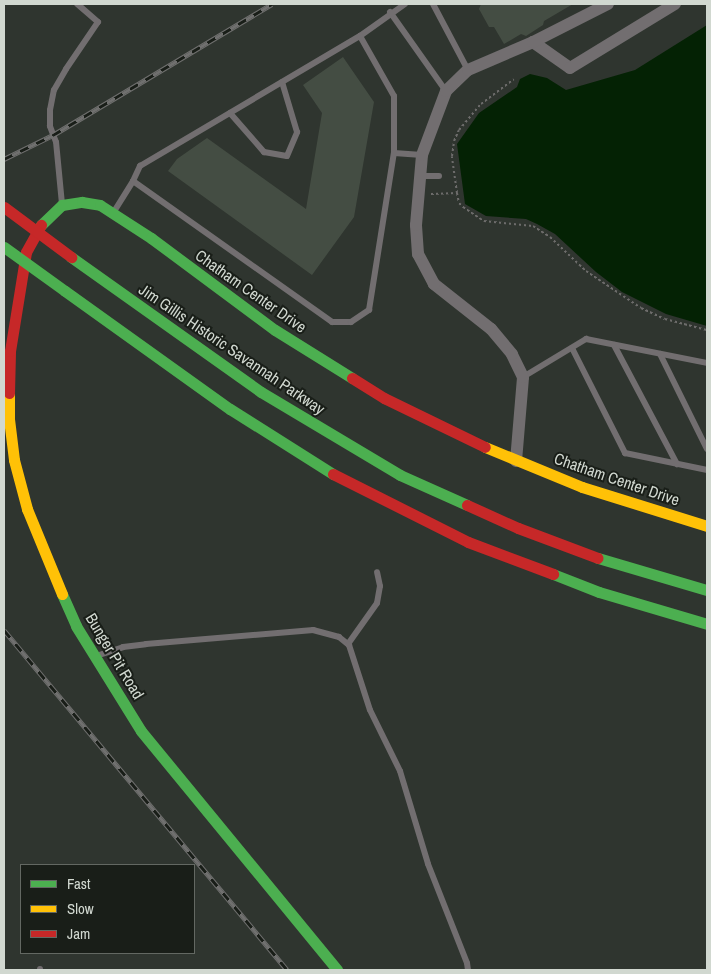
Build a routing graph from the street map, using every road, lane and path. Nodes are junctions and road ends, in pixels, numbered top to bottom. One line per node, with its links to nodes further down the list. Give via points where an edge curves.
1 (77, 4): 20 (lane, via 98,22 54,90 50,110)
2 (405, 4): 6 (lane)
3 (433, 4): 9 (lane)
4 (608, 4): 8 (street)
5 (675, 4): 8 (street, via 570,68)
6 (390, 12): 7 (lane); 12 (lane)
7 (360, 36): 11 (lane); 14 (lane, via 394,96)
8 (533, 42): 9 (street)
9 (468, 70): 12 (street)
10 (514, 79): 19 (path, via 481,104 459,130 452,156)
11 (282, 82): 13 (lane); 13 (lane, via 297,132 287,156 264,152)
12 (446, 91): 15 (street)
13 (230, 113): 18 (lane, via 140,166)
14 (394, 153): 15 (lane); 18 (lane, via 369,310 351,322 332,322)
15 (422, 154): 16 (street)
16 (425, 176): 17 (lane); 19 (path, via 430,194); 29 (street, via 416,225 418,254 434,284 491,329 512,354)
17 (439, 176)
18 (133, 181): 22 (lane)
19 (457, 193): 24 (path, via 459,203 484,221 533,226 550,237 586,271 641,308 665,319)
20 (62, 206): 22 (main road, Chatham Center Drive, via 82,202 100,205); 39 (main road, Bunger Pit Road, via 39,227 26,252 9,378 9,419 14,460 26,509 76,626)
21 (4, 207): 36 (main road, Jim Gillis Historic Savannah Parkway, bridge, via 261,392 400,475 583,553)
22 (114, 212): 31 (main road, Chatham Center Drive, via 275,330 330,365 384,398)
23 (4, 247): 37 (main road, bridge, via 230,409 328,471 382,500 468,542 524,564 599,592)
24 (707, 330)
25 (614, 345): 26 (lane, via 586,339); 27 (lane); 32 (lane)
26 (572, 348): 29 (lane); 32 (lane, via 625,453)
27 (660, 354): 28 (lane); 30 (lane)
28 (707, 363)
29 (523, 377): 31 (street)
30 (707, 450)
31 (516, 461): 34 (main road, Chatham Center Drive, via 582,487)
32 (677, 464): 33 (lane)
33 (707, 470)
34 (707, 526)
35 (377, 572): 38 (lane, via 380,586 377,602)
36 (707, 590)
37 (707, 624)
38 (348, 644): 39 (lane, via 339,637 313,630 123,647); 41 (lane, via 370,710 400,771 428,864)
39 (95, 657): 40 (main road, Bunger Pit Road, via 141,731)
40 (337, 970)
41 (468, 970)

